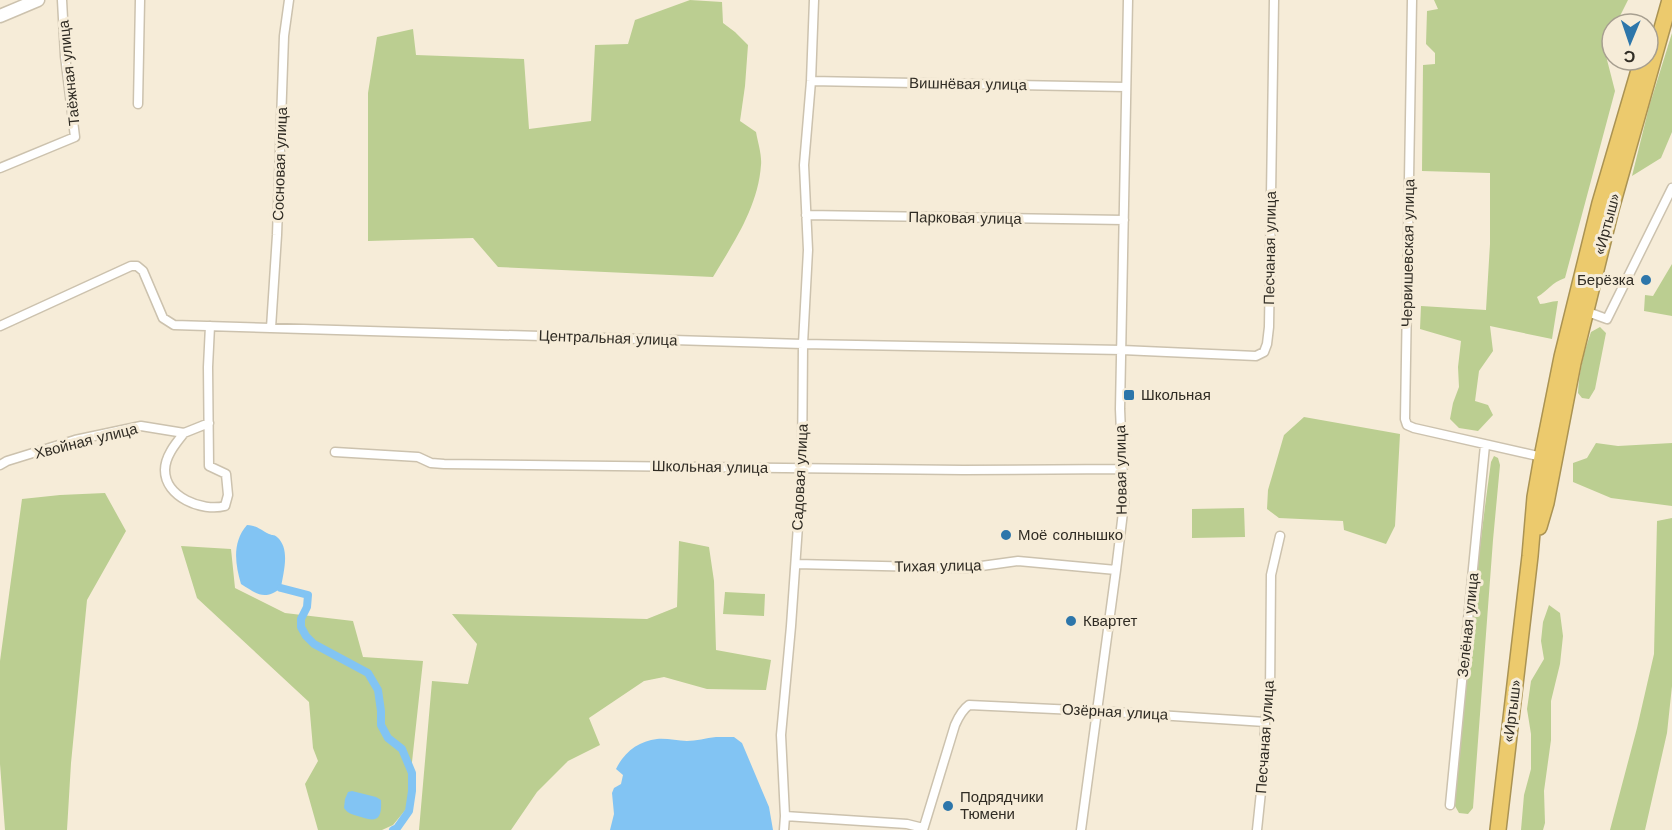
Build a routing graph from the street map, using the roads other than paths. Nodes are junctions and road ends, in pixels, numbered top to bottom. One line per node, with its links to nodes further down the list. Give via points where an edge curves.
1 (38, 0): 10 (street)
2 (62, 0): 15 (street, Таёжная улица, via 75,137)
3 (140, 0): 14 (street)
4 (289, 0): 22 (street, Сосновая улица, via 284,36)
5 (814, 0): 12 (street, Садовая улица)
6 (1128, 0): 13 (street, Новая улица)
7 (1274, 0): 24 (street, Песчаная улица, via 1269,327 1264,352 1256,356)
8 (1412, 0): 27 (street, Червишевская улица, via 1405,418 1407,425 1414,428)
9 (1670, 0): 19 (highway, «Иртыш»)
10 (0, 16)
11 (1638, 72): 29 (highway, «Иртыш», via 1600,203)
12 (811, 81): 13 (street, Вишнёвая улица); 17 (street, Садовая улица, via 804,165)
13 (1126, 87): 18 (street, Новая улица)
14 (138, 104)
15 (0, 168)
16 (1672, 188): 19 (street, via 1607,319)
17 (806, 215): 18 (street, Парковая улица); 23 (street, Садовая улица)
18 (1124, 220): 24 (street, Новая улица)
19 (1585, 311): 34 (highway, «Иртыш», via 1546,503)
20 (0, 326): 21 (street, Центральная улица, via 130,266 143,271 168,323)
21 (210, 326): 22 (street, Центральная улица); 25 (street)
22 (272, 328): 23 (street, Центральная улица)
23 (803, 344): 24 (street, Центральная улица); 31 (street, Садовая улица)
24 (1122, 350): 32 (street, Новая улица)
25 (209, 423): 26 (street); 26 (street, via 209,466 226,474 225,506 194,505 171,490 165,470 170,452)
26 (184, 433): 30 (street, Хвойная улица, via 141,426 75,440)
27 (1485, 445): 29 (street, Червишевская улица); 39 (street, Зелёная улица)
28 (334, 452): 31 (street, Школьная улица, via 418,457 444,464)
29 (1542, 457): 34 (highway, «Иртыш»)
30 (0, 465)
31 (802, 468): 32 (street, Школьная улица); 35 (street, Садовая улица)
32 (1122, 469): 36 (street, Новая улица, via 1124,504)
33 (1280, 536): 38 (street, Песчаная улица, via 1271,575 1270,694)
34 (1530, 556): 45 (highway, «Иртыш»)
35 (795, 564): 36 (street, Тихая улица, via 967,568 1018,561); 40 (street, Садовая улица, via 781,735)
36 (1116, 570): 37 (street, Новая улица)
37 (1096, 711): 38 (street, Озёрная улица); 41 (street, Озёрная улица, via 975,705 965,708 955,725); 43 (street, Новая улица)
38 (1265, 722): 44 (street, Песчаная улица)
39 (1450, 805)
40 (785, 816): 41 (street, via 907,824); 42 (street, Садовая улица)
41 (923, 829)
42 (784, 830)
43 (1081, 830)
44 (1257, 830)
45 (1498, 830)

